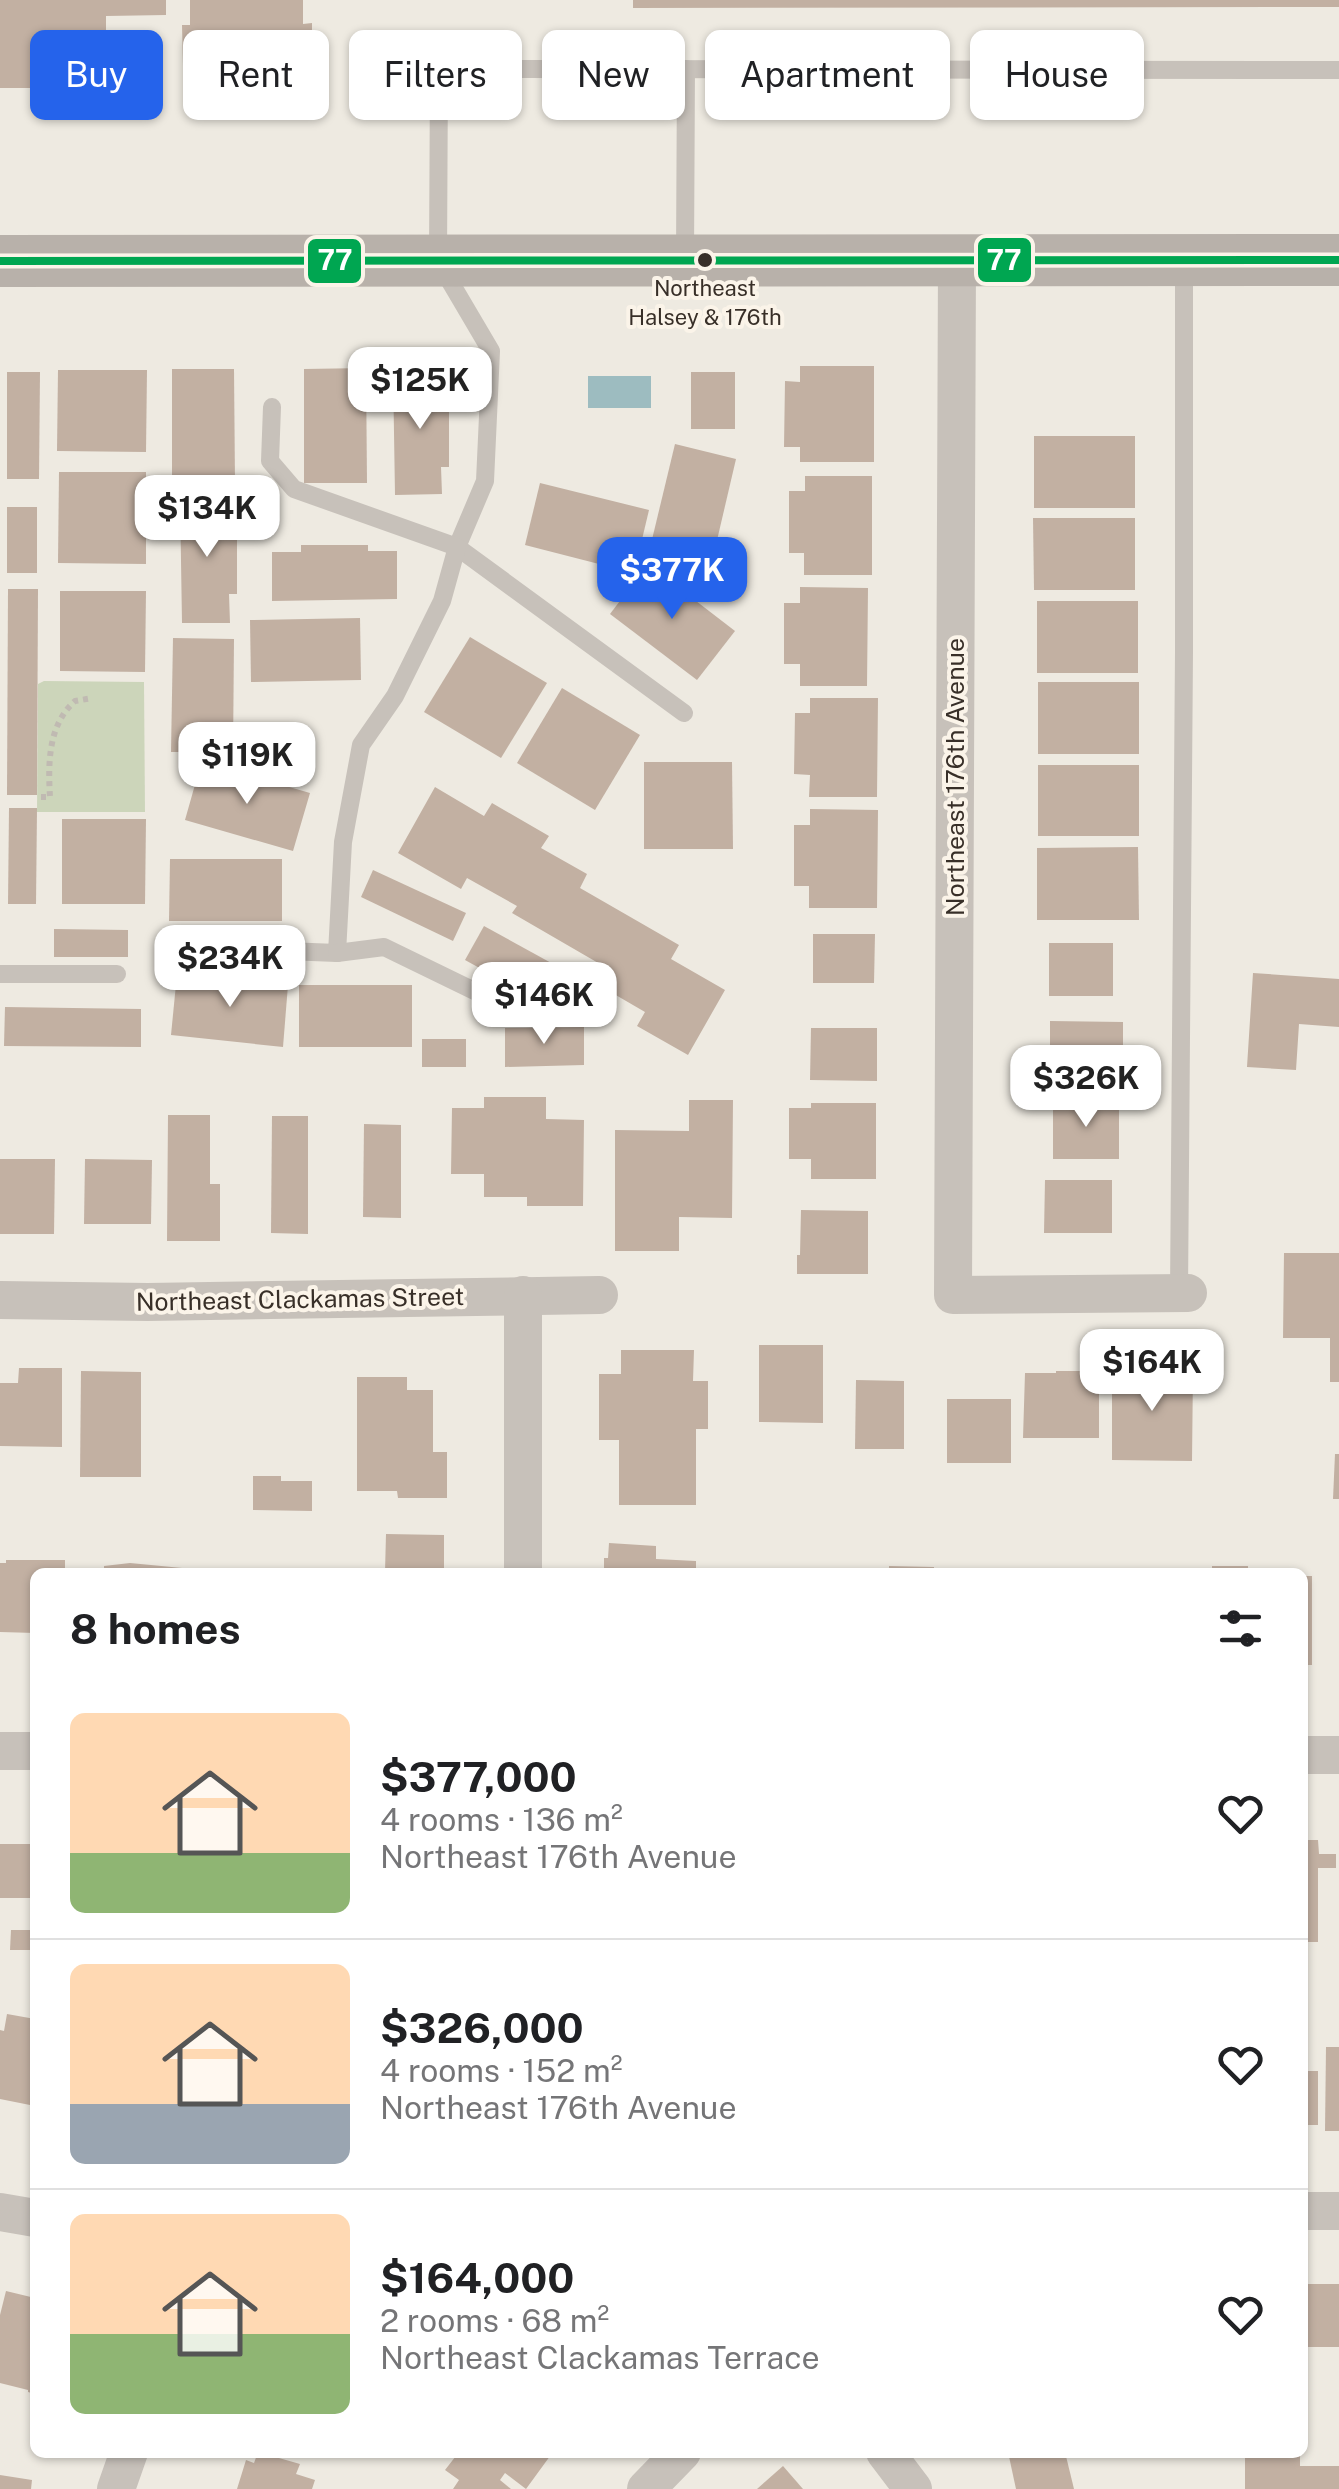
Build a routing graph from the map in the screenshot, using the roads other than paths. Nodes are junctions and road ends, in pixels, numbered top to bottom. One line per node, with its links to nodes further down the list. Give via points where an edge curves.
1 (686, 69): 2 (lane); 7 (lane, via 438,69); 8 (lane)
2 (1339, 70)
3 (957, 260): 4 (main road); 8 (main road); 17 (street, Northeast 176th Avenue, via 953,1294)
4 (1184, 260): 5 (main road); 17 (lane)
5 (1339, 260)
6 (0, 261): 7 (main road)
7 (438, 261): 8 (main road); 10 (lane, via 491,351 485,481)
8 (685, 261)
9 (272, 407): 10 (lane, via 270,461 294,489)
10 (458, 546): 11 (lane); 13 (lane, via 442,602 396,696 361,745 343,842)
11 (684, 713)
12 (213, 948): 13 (lane)
13 (337, 952): 16 (lane, via 384,947)
14 (0, 974): 15 (lane)
15 (116, 974)
16 (496, 1001)
17 (1183, 1293)
18 (523, 1295): 19 (street, Northeast Clackamas Street); 20 (street, Northeast Clackamas Street); 21 (street)
19 (599, 1295)
20 (0, 1300)
21 (523, 1568)
22 (0, 1751): 23 (street)
23 (30, 1751)
24 (1308, 1755): 25 (street)
25 (1339, 1755)
26 (1308, 2211): 27 (street)
27 (1339, 2211)
28 (0, 2212): 29 (street)
29 (30, 2217)
30 (127, 2458): 33 (street)
31 (676, 2458): 34 (street)
32 (890, 2458): 35 (street)
33 (116, 2489)
34 (646, 2489)
35 (913, 2489)

